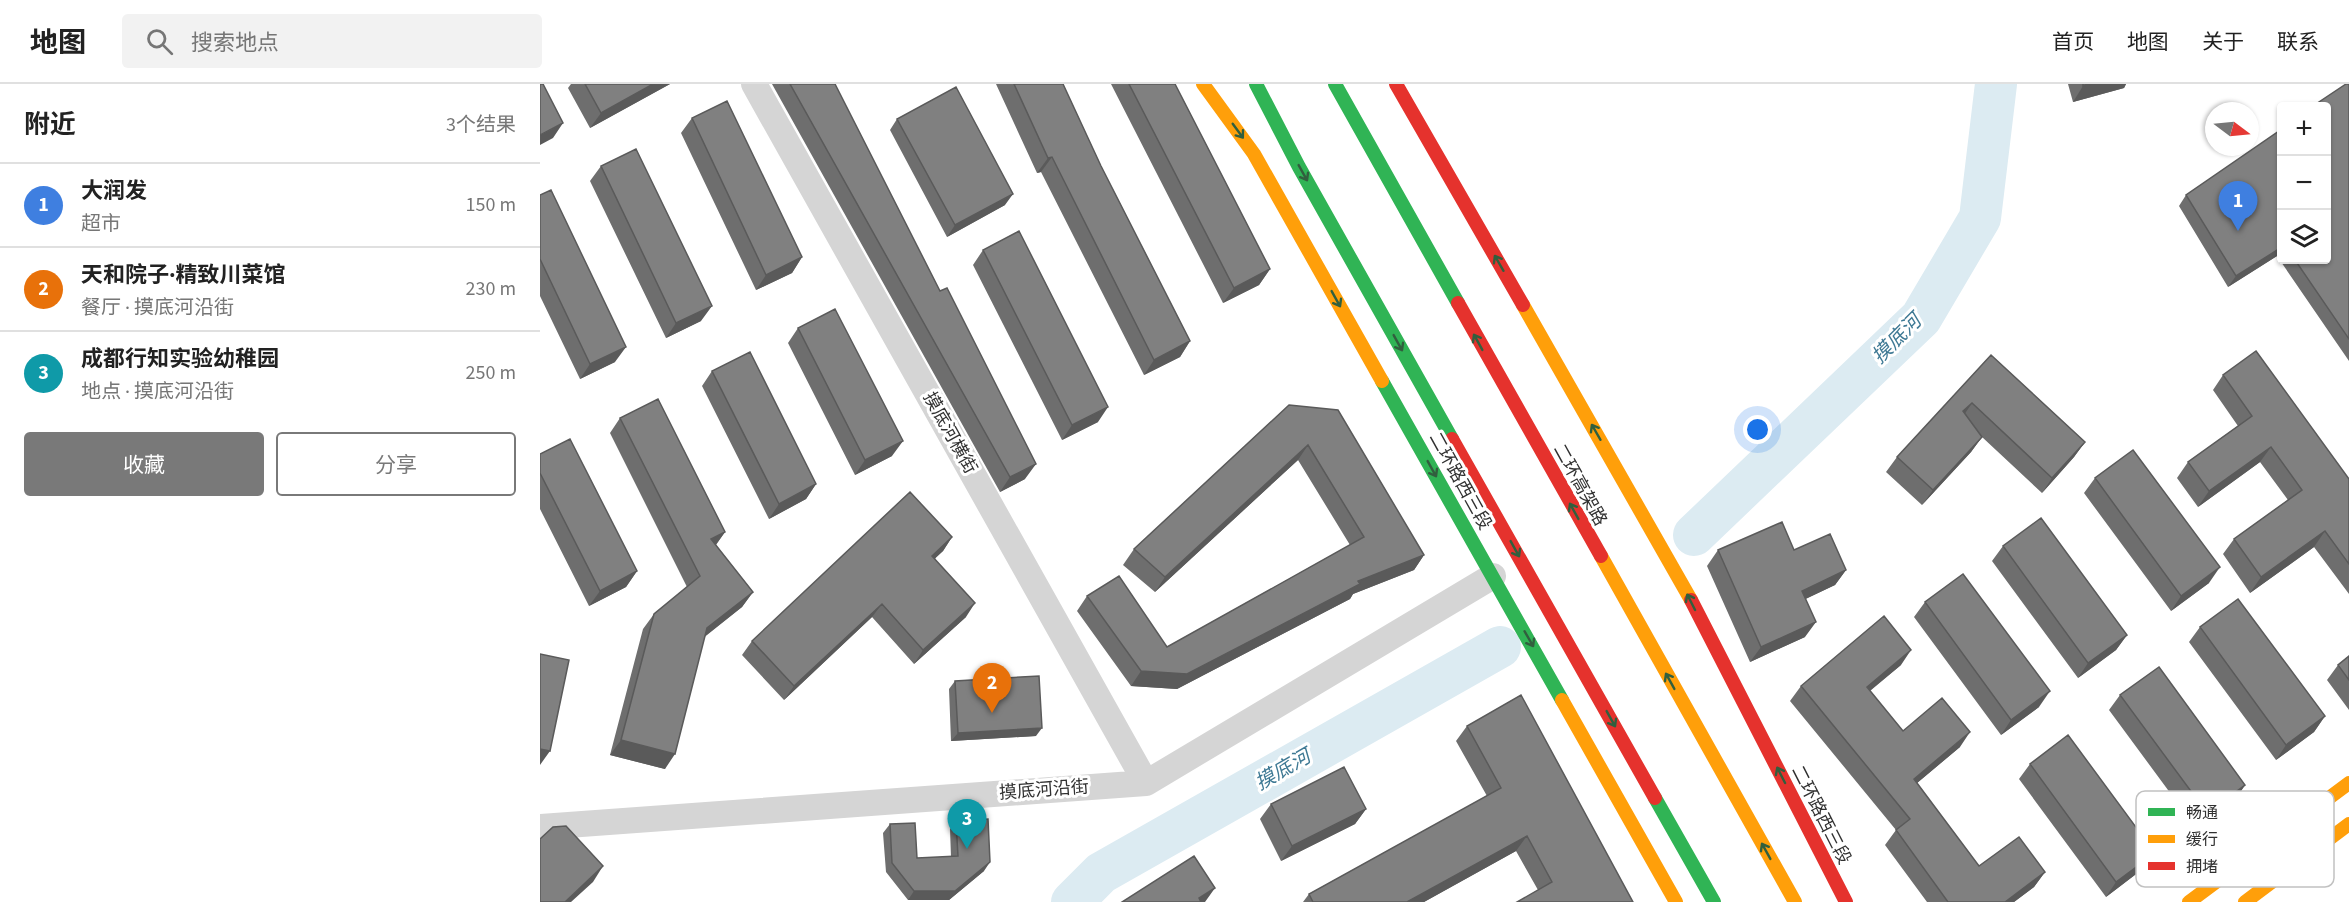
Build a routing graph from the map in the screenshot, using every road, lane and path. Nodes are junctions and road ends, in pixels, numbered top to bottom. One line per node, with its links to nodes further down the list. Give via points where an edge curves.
1 (754, 84): 7 (street, 摸底河横街)
2 (1203, 84): 6 (main road, 二环路西三段, one-way to 6, via 1254,154)
3 (1256, 84): 16 (main road, one-way to 16, via 1299,167)
4 (1335, 84): 17 (main road, 二环高架路, one-way to 4)
5 (1396, 84): 18 (main road, 二环路西三段, one-way to 5, via 1677,574)
6 (1493, 576): 7 (street, 摸底河沿街); 15 (main road, 二环路西三段, one-way to 15)
7 (1146, 783): 11 (street, 摸底河沿街)
8 (2349, 783): 9 (main road)
9 (2334, 794)
10 (2349, 824): 12 (main road)
11 (540, 827)
12 (2334, 835)
13 (2209, 887): 19 (main road)
14 (2265, 887): 20 (main road)
15 (1676, 902)
16 (1714, 902)
17 (1795, 902)
18 (1846, 902)
19 (2189, 902)
20 (2245, 902)

